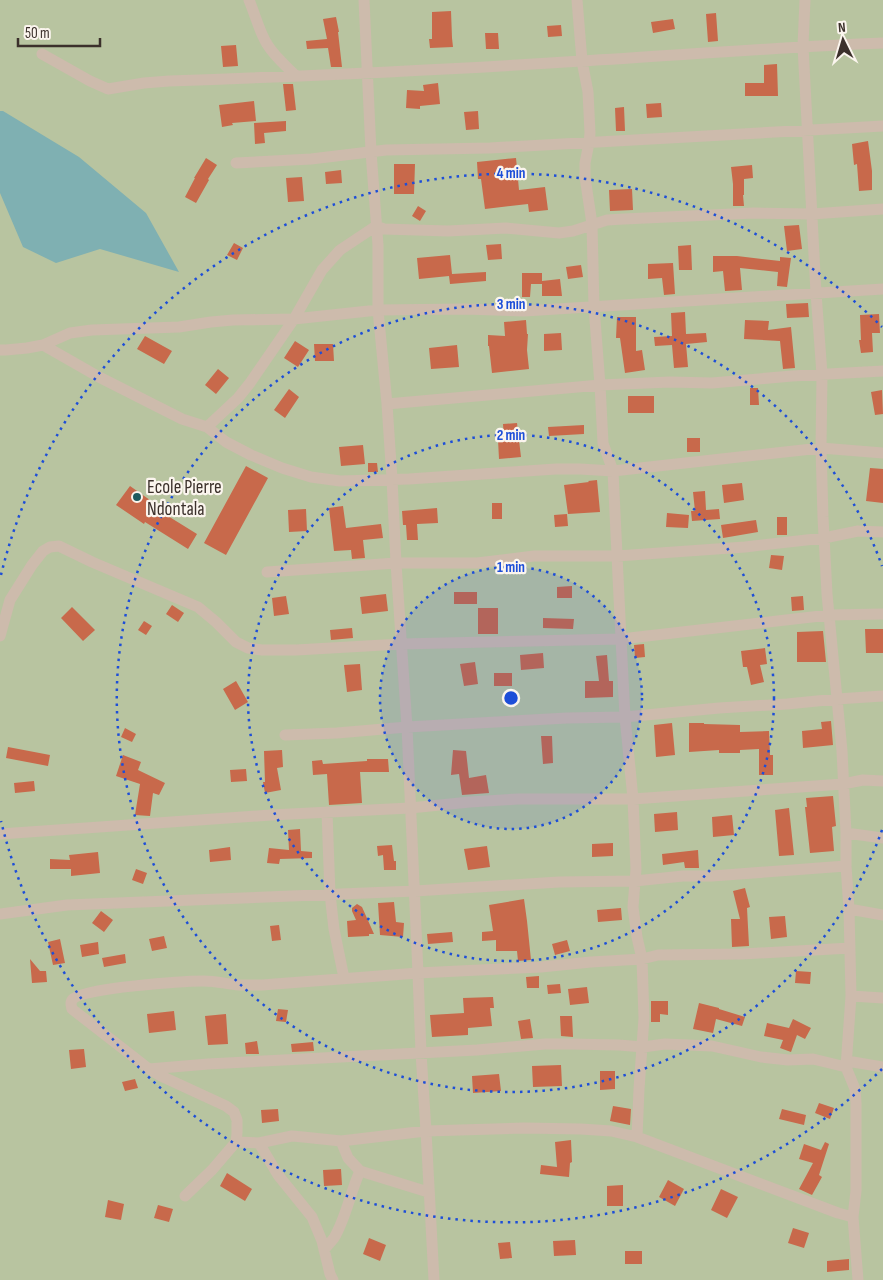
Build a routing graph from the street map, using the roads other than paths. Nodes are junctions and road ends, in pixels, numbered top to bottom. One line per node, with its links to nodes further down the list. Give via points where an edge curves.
1 (249, 0): 10 (street, via 267,44)
2 (364, 0): 9 (street)
3 (577, 0): 8 (street)
4 (805, 0): 6 (street)
5 (883, 43): 6 (street)
6 (803, 46): 8 (street); 12 (street)
7 (42, 54): 10 (street, via 108,88 169,81)
8 (582, 61): 9 (street); 13 (street, via 587,82)
9 (368, 73): 10 (street); 14 (street)
10 (296, 76)
11 (883, 126): 12 (street)
12 (807, 130): 13 (street); 17 (street)
13 (589, 143): 14 (street); 18 (street, via 585,177)
14 (371, 152): 15 (street); 19 (street)
15 (236, 163)
16 (883, 209): 17 (street)
17 (812, 214): 18 (street, via 707,215 607,220); 21 (street)
18 (592, 224): 19 (street, via 559,233 506,228 448,231); 22 (street)
19 (376, 226): 23 (street); 24 (street, via 340,250 322,270)
20 (883, 289): 21 (street)
21 (816, 292): 22 (street); 28 (street)
22 (594, 307): 23 (street, via 508,311); 29 (street)
23 (378, 310): 24 (street); 30 (street)
24 (294, 319): 25 (street, via 92,330 70,333); 31 (street, via 238,398)
25 (43, 345): 26 (street); 31 (street, via 182,419)
26 (0, 350)
27 (883, 371): 28 (street)
28 (822, 374): 29 (street, via 712,383); 32 (street)
29 (600, 385): 30 (street); 34 (street, via 602,443)
30 (387, 404): 35 (street)
31 (207, 426): 35 (street, via 226,442 310,478 340,481)
32 (821, 448): 33 (street); 34 (street); 37 (street)
33 (883, 453)
34 (613, 472): 35 (street, via 556,469); 38 (street)
35 (392, 479): 39 (street)
36 (883, 532): 37 (street, via 858,531)
37 (824, 538): 38 (street); 42 (street)
38 (617, 556): 39 (street, via 534,556 477,563); 44 (street)
39 (396, 563): 40 (street); 45 (street)
40 (267, 572)
41 (883, 614): 42 (street)
42 (829, 615): 44 (street); 47 (street)
43 (0, 636): 45 (street, via 10,600 32,565 43,551 58,546 198,608 236,642 248,648 296,650)
44 (620, 639): 45 (street); 48 (street)
45 (401, 644): 49 (street)
46 (883, 696): 47 (street)
47 (837, 699): 48 (street); 52 (street)
48 (625, 717): 49 (street); 53 (street)
49 (407, 727): 50 (street); 54 (street)
50 (284, 735)
51 (883, 780): 52 (street)
52 (843, 784): 53 (street); 56 (street)
53 (633, 798): 54 (street, via 518,799); 60 (street)
54 (410, 808): 55 (street); 61 (street)
55 (327, 812): 57 (street); 62 (street)
56 (846, 833): 58 (street); 59 (street)
57 (0, 834)
58 (883, 838)
59 (846, 866): 60 (street); 63 (street)
60 (635, 881): 61 (street); 67 (street, via 633,907)
61 (415, 891): 62 (street); 68 (street)
62 (330, 894): 64 (street, via 67,906); 69 (street)
63 (849, 909): 65 (street); 66 (street)
64 (0, 914)
65 (883, 915)
66 (850, 948): 67 (street, via 658,955); 70 (street)
67 (642, 959): 68 (street); 72 (street)
68 (418, 973): 69 (street); 73 (street)
69 (344, 978): 76 (street, via 262,985 188,981 78,994 73,999 72,1009)
70 (851, 996): 71 (street); 74 (street)
71 (883, 998)
72 (643, 1047): 73 (street, via 545,1044); 74 (street, via 665,1044 712,1046 761,1057); 78 (street)
73 (420, 1053): 76 (street); 77 (street)
74 (847, 1064): 75 (street); 85 (street, via 856,1103)
75 (883, 1067)
76 (149, 1070): 80 (street, via 234,1112)
77 (426, 1131): 78 (street, via 581,1129); 79 (street); 83 (street)
78 (637, 1137): 85 (street)
79 (341, 1141): 81 (street, via 292,1136); 82 (street, via 348,1158)
80 (236, 1142): 81 (street); 84 (street)
81 (259, 1144): 86 (street, via 278,1175 312,1217)
82 (360, 1171): 83 (street); 86 (street, via 341,1224)
83 (428, 1192): 88 (street)
84 (185, 1196)
85 (853, 1217): 89 (street)
86 (324, 1250): 87 (street)
87 (333, 1280)
88 (434, 1280)
89 (858, 1280)

